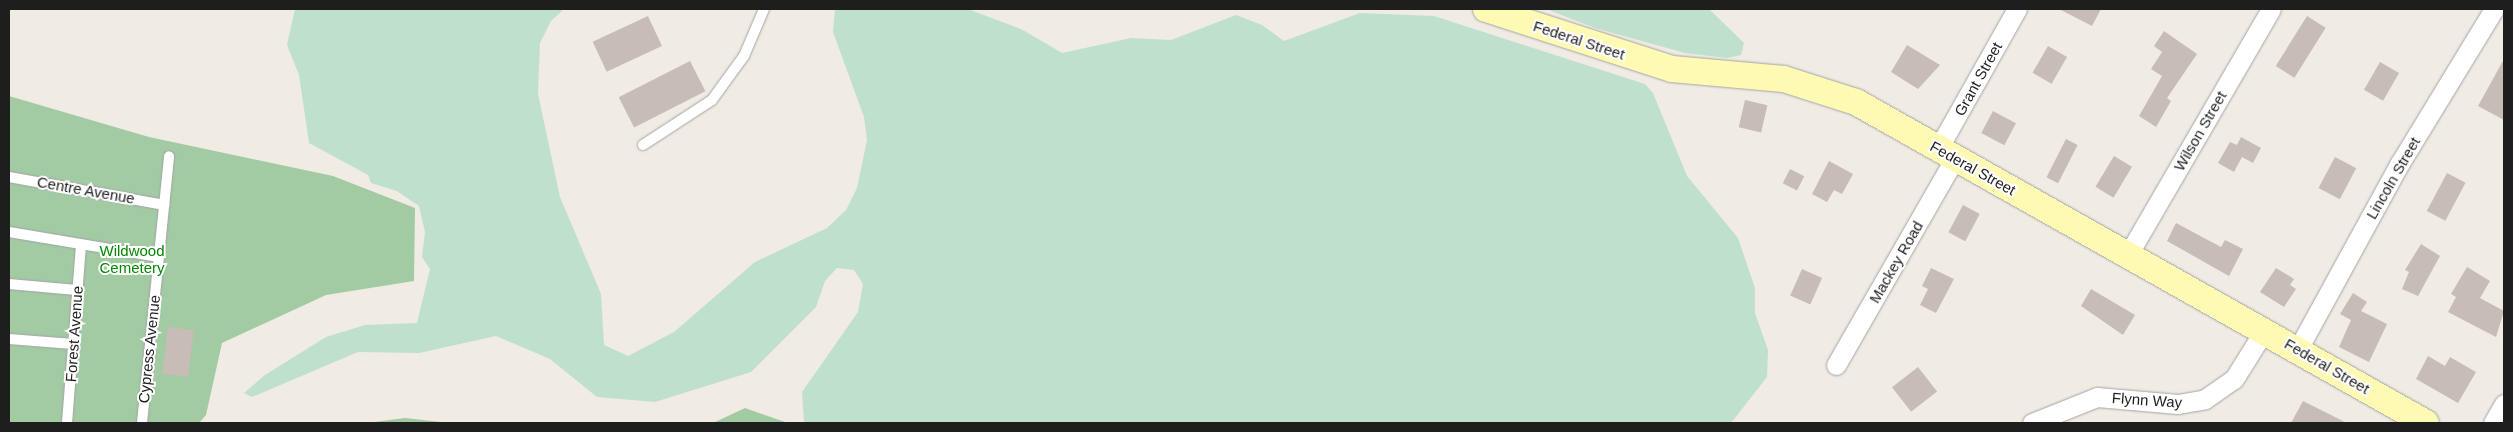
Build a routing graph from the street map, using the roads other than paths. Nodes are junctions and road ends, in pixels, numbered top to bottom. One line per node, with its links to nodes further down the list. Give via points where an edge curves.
1 (764, 9): 6 (lane, via 744,56 712,100)
2 (1486, 9): 7 (street, Federal Street, via 1672,69 1784,79 1830,91)
3 (2017, 9): 7 (street, Grant Street)
4 (2271, 9): 13 (street, Wilson Street)
5 (2494, 9): 20 (street, Lincoln Street, via 2400,164)
6 (643, 145)
7 (1947, 154): 13 (street, Federal Street); 21 (street, Mackey Road)
8 (169, 156): 10 (lane, Cypress Avenue)
9 (9, 177): 10 (lane, Centre Avenue)
10 (164, 205): 14 (lane, Cypress Avenue)
11 (9, 232): 12 (lane)
12 (81, 245): 14 (lane); 16 (lane, Forest Avenue)
13 (2129, 253): 17 (street, Federal Street)
14 (158, 257): 24 (lane, Cypress Avenue)
15 (9, 284): 16 (lane)
16 (77, 290): 19 (lane, Forest Avenue)
17 (2264, 331): 20 (street, Federal Street); 25 (street, Flynn Way, via 2234,379 2205,399 2178,404 2097,397)
18 (9, 339): 19 (lane)
19 (73, 344): 23 (lane, Forest Avenue)
20 (2298, 349): 26 (street, Federal Street)
21 (1836, 365)
22 (2504, 404): 27 (street)
23 (67, 423)
24 (142, 423)
25 (2032, 423)
26 (2426, 423)
27 (2493, 423)

